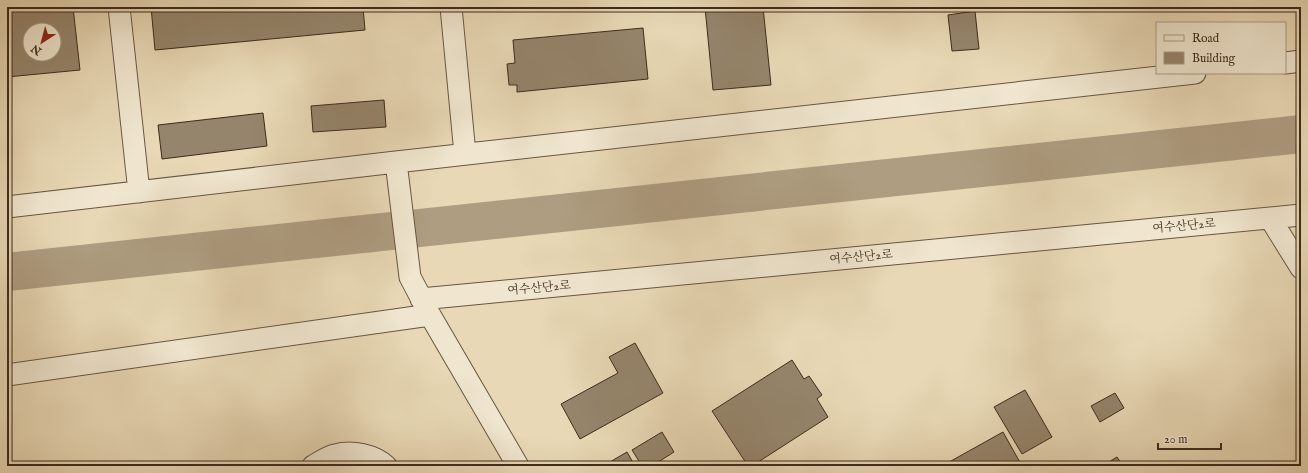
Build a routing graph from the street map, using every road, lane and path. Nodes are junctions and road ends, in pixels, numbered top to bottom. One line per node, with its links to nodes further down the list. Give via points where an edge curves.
1 (119, 7): 8 (street)
2 (451, 7): 6 (street)
3 (1301, 61): 4 (street)
4 (1286, 63)
5 (1186, 74): 6 (street)
6 (465, 154): 7 (street)
7 (396, 162): 8 (street); 13 (street, via 410,277)
8 (139, 192): 9 (street)
9 (7, 207)
10 (1301, 215): 11 (street, 여수산단2로)
11 (1270, 218): 12 (street); 13 (street, 여수산단2로)
12 (1301, 268)
13 (426, 307): 14 (street, 여수산단2로); 17 (street)
14 (7, 375)
15 (313, 466): 16 (street, via 334,455 346,453 374,458)
16 (386, 466)
17 (518, 466)

